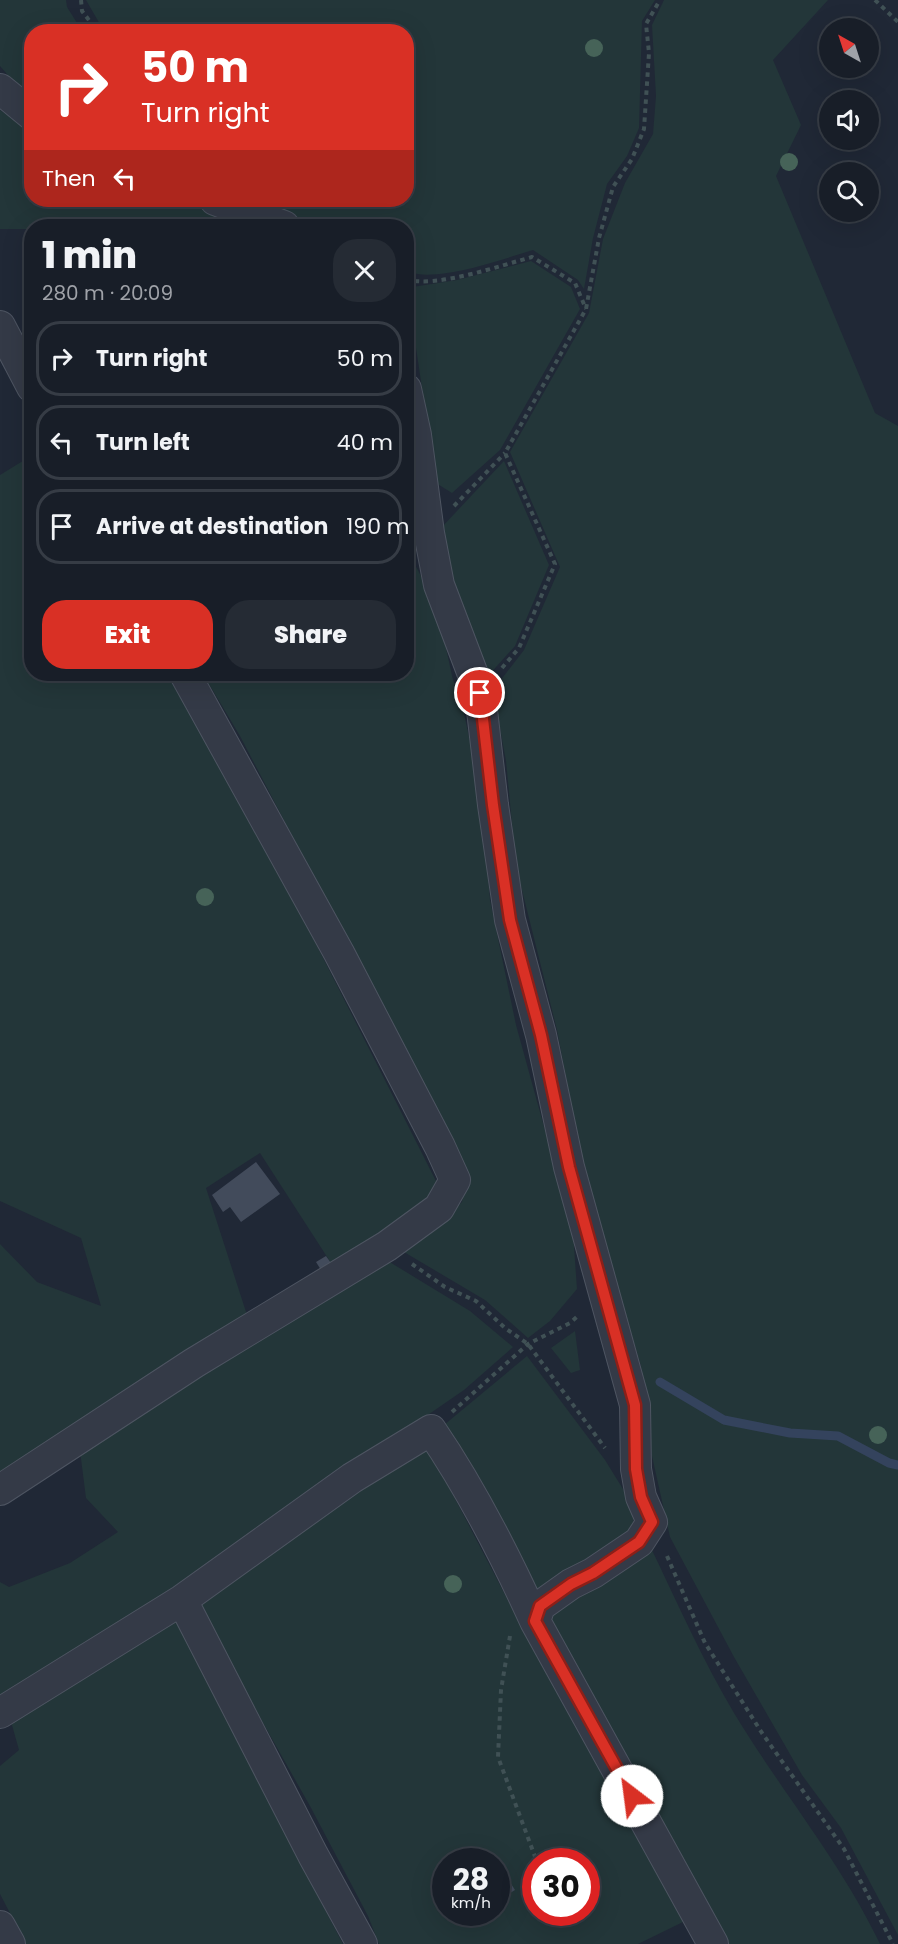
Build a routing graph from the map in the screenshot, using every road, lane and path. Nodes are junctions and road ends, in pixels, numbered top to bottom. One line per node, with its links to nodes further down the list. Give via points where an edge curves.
1 (81, 0): 5 (path, via 82,11)
2 (660, 0): 11 (path, via 646,24 649,53 644,129 632,159 613,187)
3 (875, 0): 4 (path)
4 (898, 22)
5 (92, 24)
6 (0, 89): 7 (street)
7 (24, 108)
8 (234, 207): 9 (street)
9 (265, 219)
10 (414, 282): 11 (path, via 463,275 532,257 575,283)
11 (586, 309): 15 (path)
12 (0, 326): 13 (street)
13 (24, 372)
14 (414, 426): 16 (street)
15 (505, 453): 16 (path); 18 (path, via 555,564 519,648)
16 (429, 533): 18 (street, via 439,585)
17 (189, 681): 19 (street, via 339,953 454,1180 439,1208)
18 (480, 693): 20 (street, via 510,920 541,1035 569,1167)
19 (387, 1246): 21 (path, via 445,1287 476,1301); 24 (street, via 194,1364)
20 (604, 1292): 21 (path, via 570,1323); 25 (street, via 635,1405 636,1469 641,1497)
21 (528, 1344): 22 (path); 23 (path)
22 (431, 1430): 26 (street, via 352,1479); 27 (street, via 466,1483)
23 (608, 1452)
24 (0, 1490)
25 (652, 1522): 27 (street, via 639,1542 571,1584); 34 (path, via 705,1643 762,1733 844,1849)
26 (182, 1600): 28 (street); 32 (street)
27 (532, 1615): 29 (path, via 513,1626 508,1644 498,1757); 33 (street)
28 (0, 1713)
29 (532, 1848)
30 (0, 1926): 31 (street)
31 (10, 1944)
32 (362, 1944)
33 (713, 1944)
34 (893, 1944)

